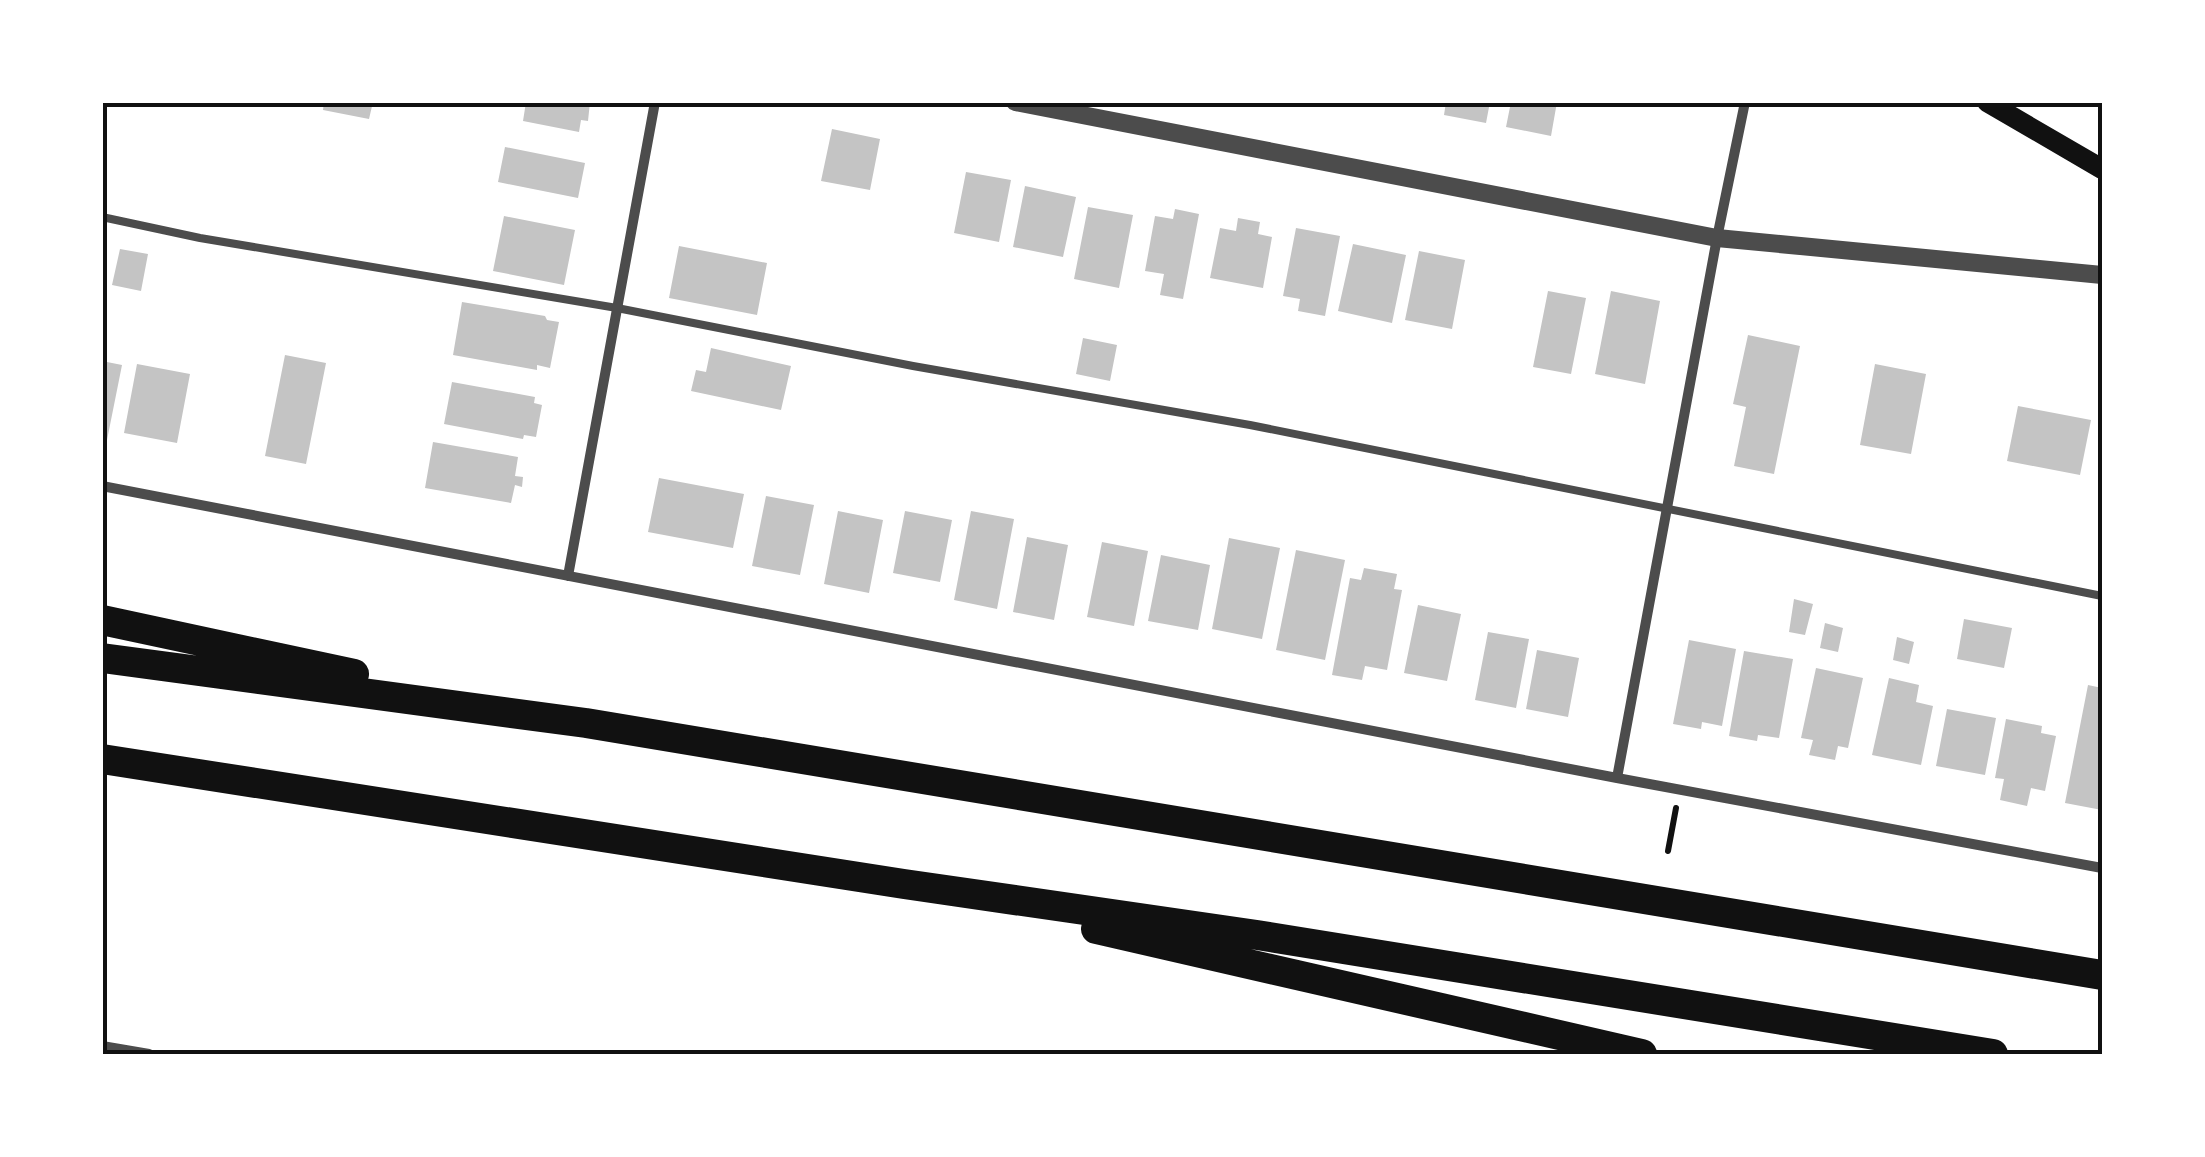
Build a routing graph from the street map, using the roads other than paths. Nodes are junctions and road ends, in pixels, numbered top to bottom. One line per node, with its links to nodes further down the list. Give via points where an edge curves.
1 (655, 102): 9 (street)
2 (1014, 102): 7 (street)
3 (1745, 102): 7 (street)
4 (1987, 102): 5 (main road)
5 (2102, 168)
6 (102, 217): 9 (lane)
7 (1717, 238): 8 (street); 11 (street)
8 (2102, 274)
9 (617, 308): 11 (lane); 12 (street)
10 (102, 486): 12 (street)
11 (1667, 510): 13 (lane); 18 (street)
12 (568, 576): 18 (street)
13 (2102, 596)
14 (102, 620): 16 (highway)
15 (102, 658): 16 (highway)
16 (586, 724): 21 (highway)
17 (102, 760): 20 (highway)
18 (1617, 778): 19 (street)
19 (2102, 868)
20 (904, 884): 24 (highway); 25 (highway)
21 (2102, 975)
22 (102, 1046): 23 (street)
23 (148, 1054)
24 (1642, 1054)
25 (1993, 1054)

